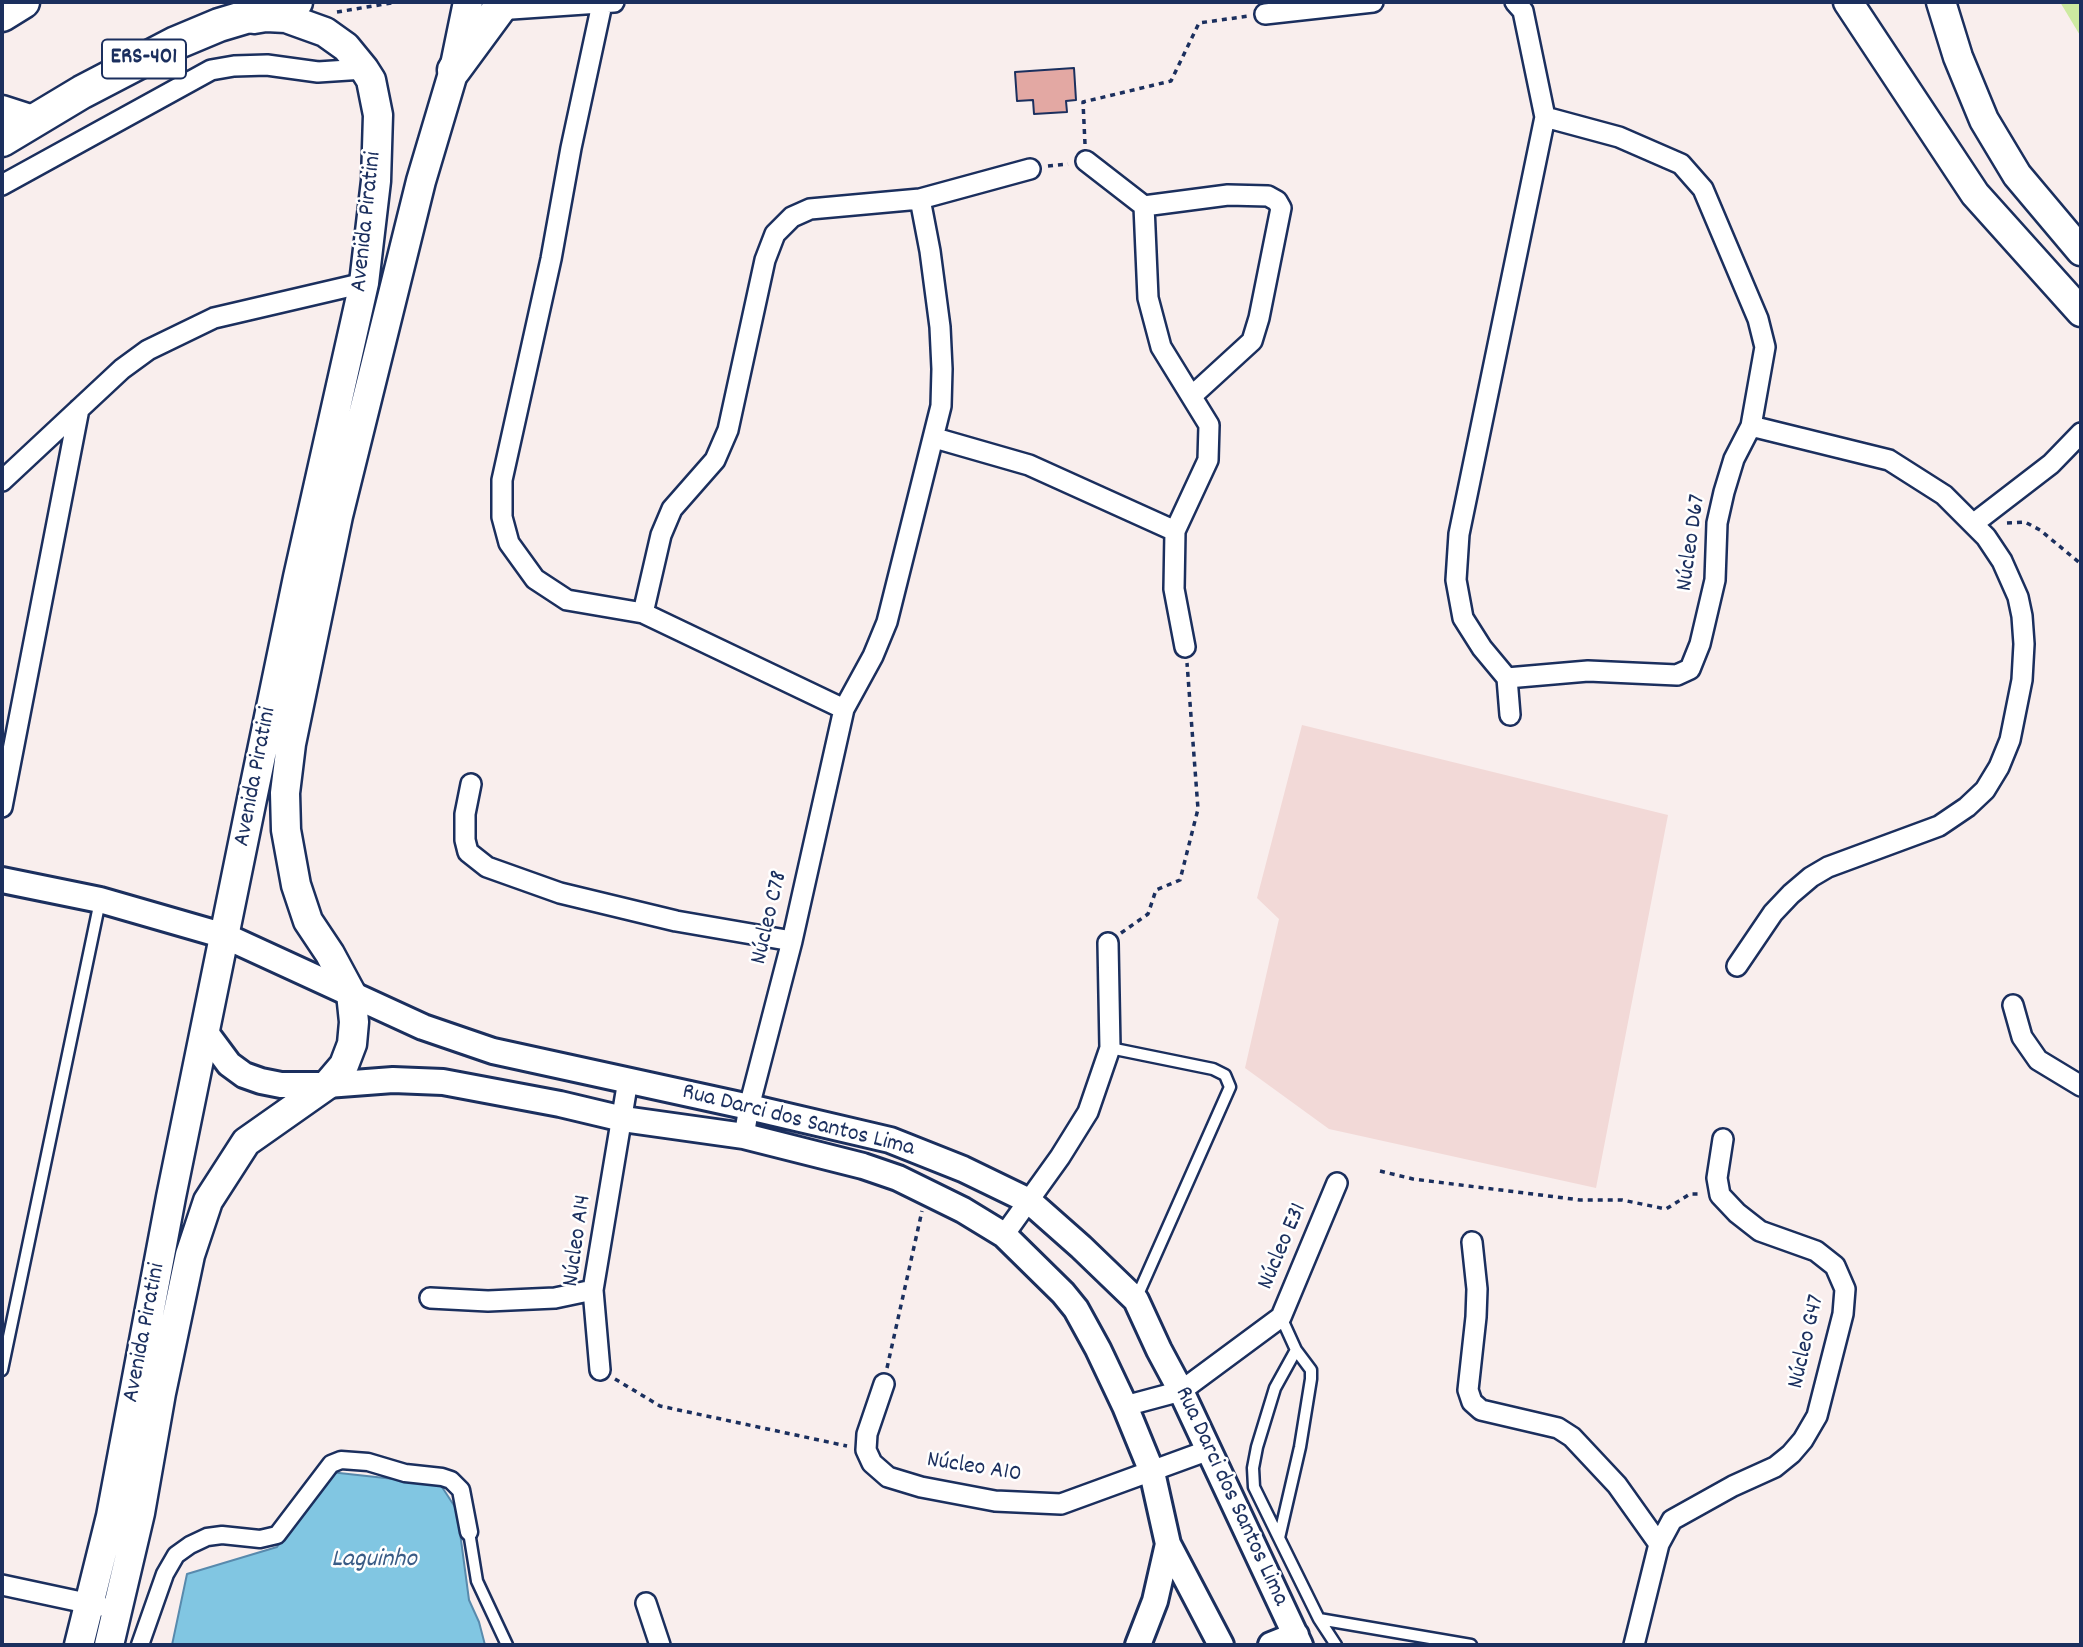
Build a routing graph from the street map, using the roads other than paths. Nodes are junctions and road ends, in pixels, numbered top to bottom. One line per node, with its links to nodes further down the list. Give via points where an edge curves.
1 (23, 2): 10 (main road)
2 (296, 2): 11 (main road, ERS-401)
3 (1373, 2): 9 (street)
4 (1515, 2): 15 (street, via 1523,11)
5 (1849, 2): 27 (main road, via 1975,194)
6 (1941, 2): 25 (main road, via 1984,120 2017,175)
7 (608, 3): 8 (street); 36 (street, via 571,148 502,480 502,517 509,543 535,579 567,600)
8 (489, 4): 13 (main road)
9 (1265, 14)
10 (2, 15)
11 (219, 25): 12 (main road, Avenida Piratini, via 266,16 286,18 325,32 346,47); 16 (main road, ERS-401, via 128,67)
12 (364, 69): 20 (main road, Avenida Piratini, via 378,116); 22 (street, via 318,72 267,65 211,70)
13 (454, 70): 21 (main road, Avenida Piratini)
14 (2, 110): 16 (main road)
15 (1545, 117): 30 (street, Núcleo D67, via 1619,137 1681,164 1703,189 1758,319 1765,347); 38 (street, via 1459,534 1456,580 1464,618)
16 (33, 120): 17 (main road, ERS-401)
17 (2, 140)
18 (1086, 161): 24 (street)
19 (1030, 169): 23 (street)
20 (376, 181): 21 (main road); 26 (main road, Avenida Piratini)
21 (421, 181): 49 (main road, Avenida Piratini, via 338,516 285,793 296,885 308,921)
22 (2, 185)
23 (919, 199): 32 (street, Núcleo C78, via 930,251 943,369); 36 (street, via 810,209 792,217 775,234 765,260 728,430 715,460 672,509 661,535)
24 (1143, 206): 28 (street, via 1148,298 1161,347); 28 (street, via 1228,195 1268,196 1282,208 1252,341)
25 (2081, 251)
26 (364, 283): 29 (street, via 214,318 148,350); 45 (main road, Avenida Piratini, via 295,590)
27 (2081, 312)
28 (1193, 395): 35 (street, via 1209,425 1208,460)
29 (79, 409): 33 (street); 42 (street)
30 (1751, 426): 34 (street, via 1889,460 1944,495); 38 (street, Núcleo D67, via 1734,458 1724,492 1717,523 1715,580 1690,669 1677,675 1588,671)
31 (2081, 433): 34 (street, via 2051,464)
32 (934, 438): 35 (street, via 1029,465); 39 (street, Núcleo C78, via 887,622)
33 (2, 481)
34 (1973, 524): 48 (street, via 2002,561 2022,616 2022,680 1999,767 1968,807 1939,826 1811,877 1773,913)
35 (1175, 531): 37 (street, via 1174,589)
36 (643, 613): 39 (street)
37 (1185, 647)
38 (1507, 678): 40 (street)
39 (844, 709): 46 (street, Núcleo C78)
40 (1510, 715)
41 (471, 784): 46 (street, via 465,840 468,852 487,867 560,893 676,921)
42 (2, 807)
43 (2, 880): 44 (street, Rua Darci dos Santos Lima)
44 (100, 900): 45 (street, Rua Darci dos Santos Lima); 69 (lane)
45 (225, 936): 49 (street, Rua Darci dos Santos Lima); 51 (main road, Avenida Piratini)
46 (792, 941): 56 (street, Núcleo C78)
47 (1108, 943): 52 (street)
48 (1737, 966)
49 (351, 993): 53 (street, Rua Darci dos Santos Lima, via 423,1027 493,1051); 54 (main road, Avenida Piratini, via 352,1044 344,1065)
50 (2013, 1005): 55 (street, via 2022,1037 2038,1060)
51 (206, 1033): 54 (street, Rua Darci dos Santos Lima, via 229,1064 244,1075 281,1085); 82 (main road, Avenida Piratini)
52 (1110, 1048): 61 (street, via 1087,1112); 66 (lane, via 1213,1069 1225,1074 1230,1087)
53 (628, 1080): 56 (street, Rua Darci dos Santos Lima); 57 (street, Núcleo A14)
54 (327, 1085): 57 (street, Rua Darci dos Santos Lima, via 443,1082); 83 (main road, Avenida Piratini, via 246,1142 208,1201 190,1255)
55 (2081, 1086)
56 (749, 1107): 58 (street, Núcleo C78); 61 (street, Rua Darci dos Santos Lima, via 890,1140)
57 (623, 1119): 58 (street, Rua Darci dos Santos Lima); 64 (street, Núcleo A14)
58 (744, 1136): 62 (street, Rua Darci dos Santos Lima, via 898,1178)
59 (1723, 1139): 79 (street, Núcleo G47, via 1717,1178 1720,1195 1760,1231 1816,1251 1835,1266 1845,1289 1843,1314 1816,1416 1803,1440 1775,1467 1672,1520)
60 (1337, 1183): 67 (street, Núcleo E31)
61 (1028, 1202): 62 (street); 66 (street, Rua Darci dos Santos Lima)
62 (1004, 1235): 73 (street, Rua Darci dos Santos Lima, via 1076,1308)
63 (1472, 1242): 79 (street, via 1477,1289 1468,1390 1472,1402 1481,1410 1558,1428 1572,1437 1617,1485)
64 (593, 1290): 65 (street, via 555,1298); 70 (street, Núcleo A14)
65 (430, 1298)
66 (1136, 1300): 72 (street, Rua Darci dos Santos Lima)
67 (1281, 1317): 68 (lane); 72 (street, Núcleo E31)
68 (1296, 1350): 77 (lane, via 1311,1370 1310,1390); 77 (lane, via 1275,1388 1253,1468 1254,1487)
69 (2, 1370)
70 (600, 1370)
71 (884, 1384): 75 (street, Núcleo A10, via 866,1450 872,1463 888,1477 995,1501 1061,1504)
72 (1181, 1391): 73 (street, Núcleo E31); 74 (street, Rua Darci dos Santos Lima)
73 (1125, 1406): 75 (street, Rua Darci dos Santos Lima)
74 (1209, 1450): 75 (street, Núcleo A10); 85 (street, Rua Darci dos Santos Lima)
75 (1152, 1472): 78 (street, Rua Darci dos Santos Lima)
76 (469, 1532): 88 (street, via 461,1490 452,1480 368,1462 331,1464 277,1535 260,1539 206,1537 176,1555); 89 (lane, via 477,1581)
77 (1279, 1538): 84 (lane)
78 (1168, 1544): 91 (street, via 1155,1601); 92 (street, Rua Darci dos Santos Lima)
79 (1659, 1544): 96 (street, Núcleo G47)
80 (2, 1585): 82 (street)
81 (646, 1603): 90 (street)
82 (90, 1604): 83 (street); 86 (main road, Avenida Piratini)
83 (118, 1610): 87 (main road, Avenida Piratini)
84 (1319, 1619): 94 (lane); 95 (lane)
85 (1298, 1640): 93 (street)
86 (79, 1645)
87 (109, 1645)
88 (140, 1645)
89 (507, 1645)
90 (660, 1645)
91 (1138, 1645)
92 (1221, 1645)
93 (1271, 1645)
94 (1336, 1645)
95 (1471, 1645)
96 (1634, 1645)

